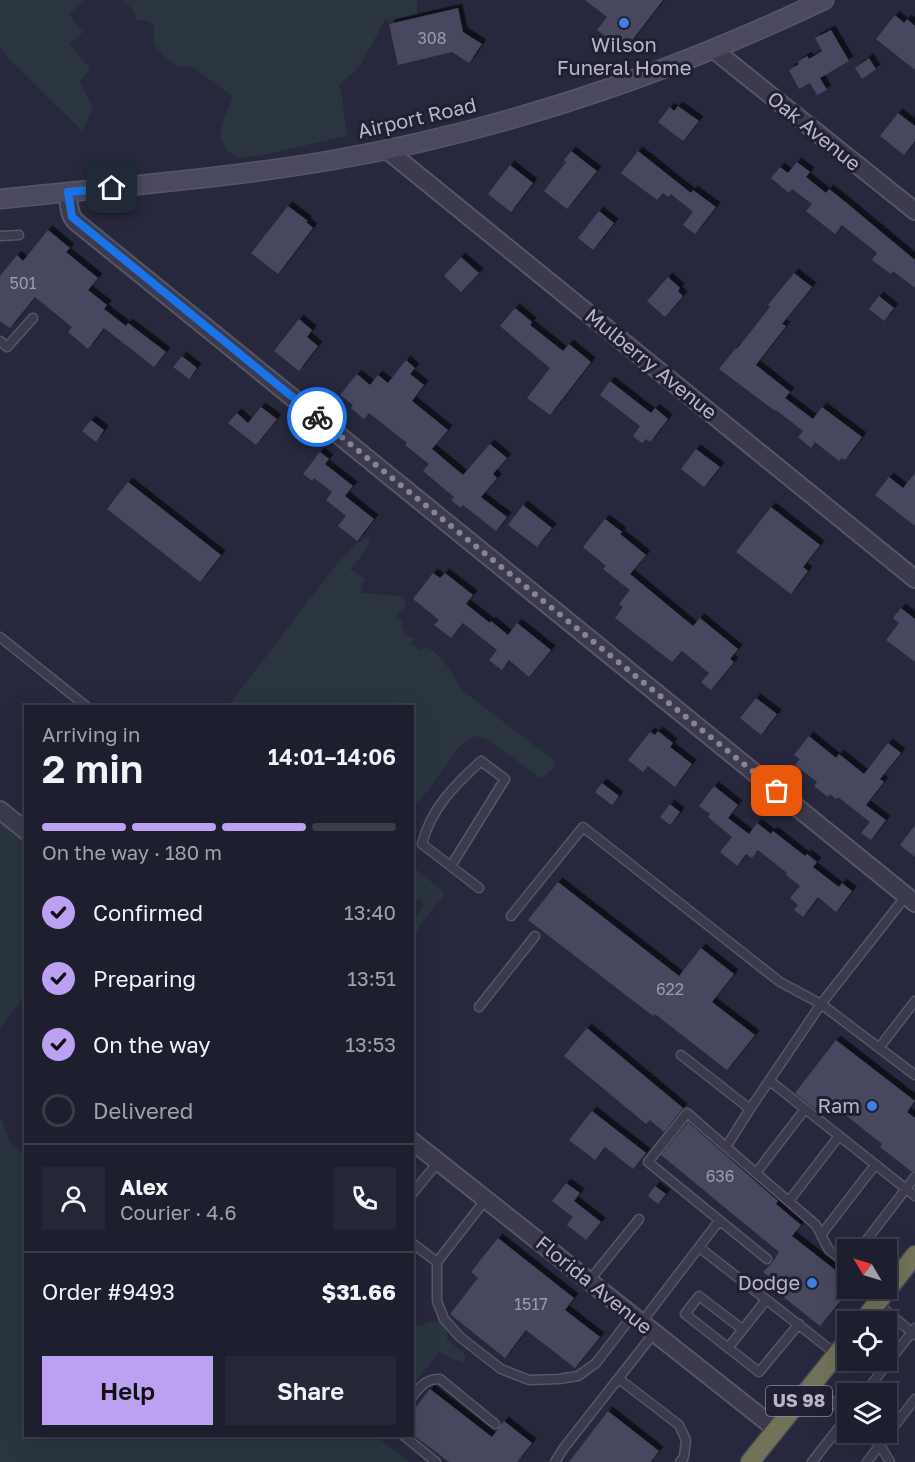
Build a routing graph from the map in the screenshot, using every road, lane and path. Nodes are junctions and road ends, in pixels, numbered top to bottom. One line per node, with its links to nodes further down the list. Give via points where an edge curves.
1 (824, 0): 2 (main road, Airport Road)
2 (714, 50): 3 (main road, Airport Road, via 563,103); 6 (street, Oak Avenue)
3 (387, 150): 4 (main road, Airport Road, via 256,172); 11 (street, Mulberry Avenue)
4 (68, 192): 5 (main road, Airport Road); 18 (street, via 75,220)
5 (0, 199)
6 (915, 211)
7 (19, 235): 8 (lane)
8 (0, 236)
9 (33, 318): 10 (lane, via 7,347)
10 (0, 341)
11 (915, 579)
12 (0, 637): 13 (lane)
13 (85, 705)
14 (0, 810): 15 (street)
15 (24, 829)
16 (451, 866): 16 (lane, via 422,844 425,830 437,808 481,761 506,779); 17 (lane)
17 (478, 888)
18 (911, 900): 22 (lane)
19 (512, 916): 22 (lane, via 583,827 780,982)
20 (535, 936): 23 (lane)
21 (915, 1001): 24 (lane)
22 (821, 1004): 24 (lane); 27 (lane)
23 (479, 1007)
24 (879, 1048): 26 (lane)
25 (681, 1055): 28 (lane)
26 (913, 1070)
27 (770, 1081): 28 (lane); 29 (lane)
28 (750, 1109): 32 (lane)
29 (805, 1109): 30 (lane); 35 (lane)
30 (838, 1136): 34 (lane); 41 (lane)
31 (414, 1142): 33 (street, Florida Avenue)
32 (726, 1147): 35 (lane); 43 (lane, via 687,1113 648,1162)
33 (439, 1161): 38 (lane); 40 (street, Florida Avenue)
34 (875, 1165): 37 (lane); 44 (lane)
35 (756, 1173): 41 (lane)
36 (915, 1177): 37 (lane)
37 (906, 1188): 39 (lane); 45 (lane)
38 (414, 1192)
39 (915, 1196)
40 (486, 1199): 51 (lane); 53 (street, Florida Avenue)
41 (789, 1201): 44 (lane, via 816,1225)
42 (639, 1219): 53 (lane)
43 (719, 1221): 47 (lane); 50 (lane)
44 (821, 1235): 49 (lane)
45 (867, 1239)
46 (414, 1245): 51 (lane)
47 (700, 1248): 55 (lane); 56 (lane)
48 (915, 1255): 52 (highway)
49 (837, 1256)
50 (766, 1259)
51 (437, 1262): 56 (lane, via 437,1301 444,1319 501,1369 529,1380 578,1376)
52 (897, 1276)
53 (589, 1281): 56 (street, Florida Avenue)
54 (885, 1299): 59 (lane)
55 (766, 1300): 57 (lane); 58 (lane)
56 (643, 1324): 62 (lane); 69 (street, Florida Avenue)
57 (799, 1324): 60 (lane, via 759,1372); 61 (lane)
58 (742, 1329): 60 (lane); 60 (lane, via 699,1296 685,1314)
59 (914, 1332): 63 (lane)
60 (728, 1347)
61 (836, 1354): 64 (highway, US 98)
62 (618, 1379): 74 (lane); 75 (lane, via 679,1425 686,1440)
63 (873, 1383)
64 (812, 1385): 67 (lane); 69 (highway, US 98)
65 (414, 1395): 68 (lane, via 431,1379 440,1379)
66 (915, 1399): 72 (lane)
67 (837, 1406)
68 (495, 1424)
69 (776, 1429): 76 (highway, US 98)
70 (837, 1429): 77 (lane)
71 (405, 1437): 73 (lane)
72 (880, 1445): 78 (lane); 79 (lane)
73 (436, 1462)
74 (555, 1462)
75 (680, 1462)
76 (750, 1462)
77 (812, 1462)
78 (867, 1462)
79 (890, 1462)

